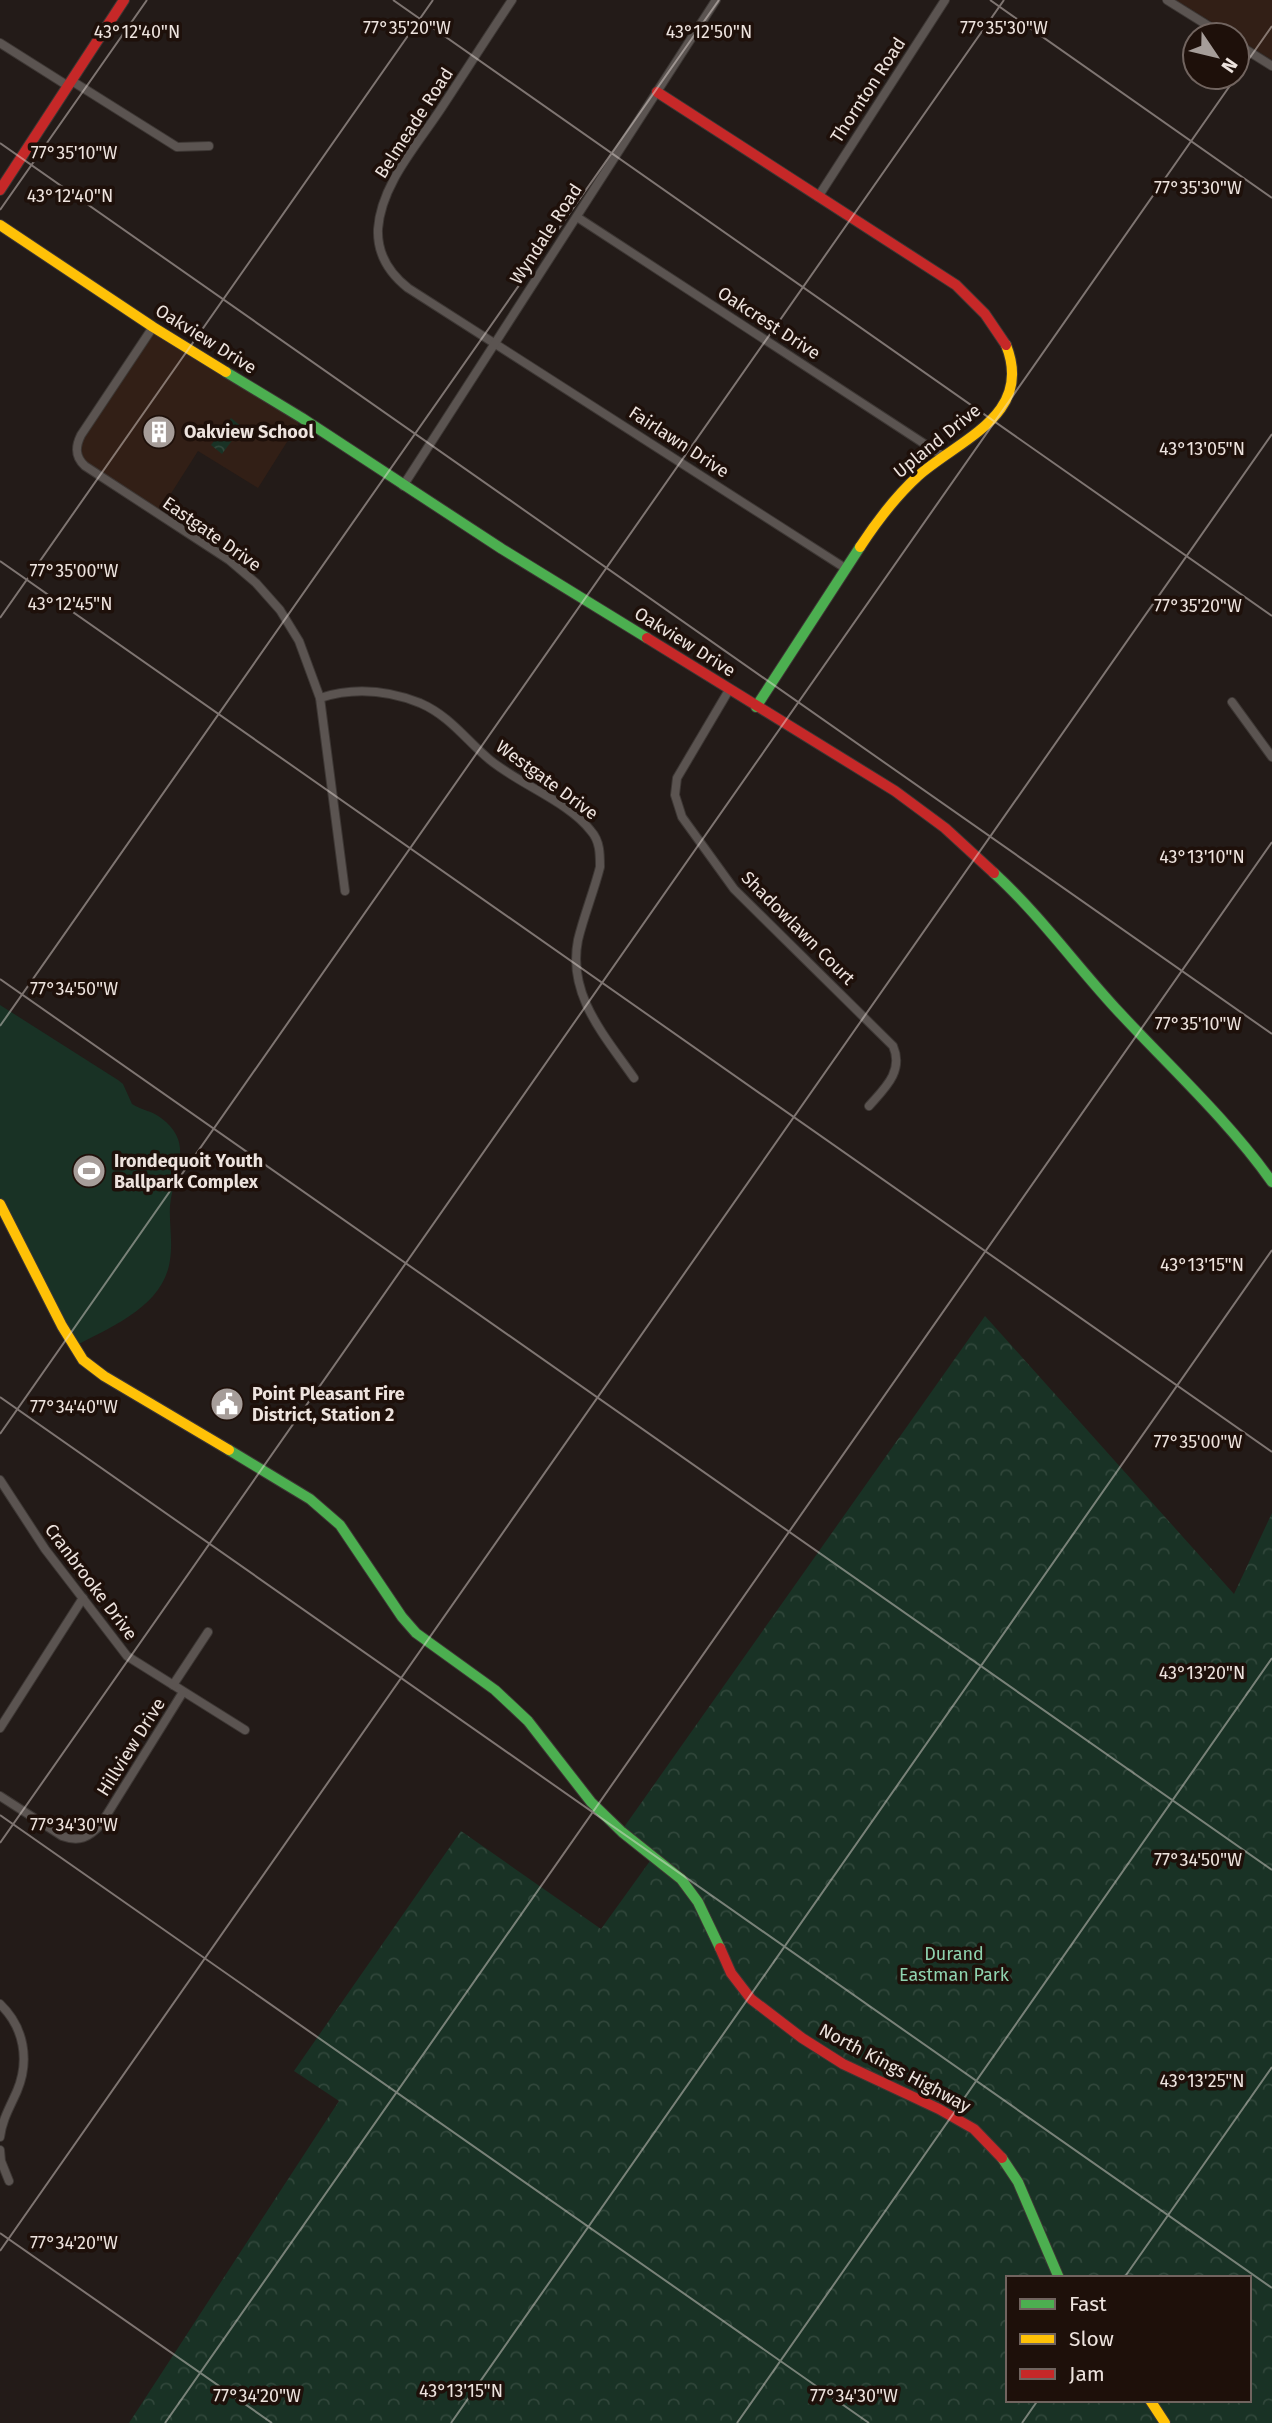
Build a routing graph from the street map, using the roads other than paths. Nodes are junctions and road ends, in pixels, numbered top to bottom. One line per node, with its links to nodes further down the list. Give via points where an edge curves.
1 (124, 0): 10 (street)
2 (512, 0): 18 (street, Belmeade Road, via 390,188 379,226 381,253 399,281)
3 (716, 0): 11 (street, Wyndale Road)
4 (944, 0): 14 (street, Thornton Road)
5 (1167, 0): 6 (street)
6 (1201, 21)
7 (0, 43): 10 (street)
8 (1251, 53): 9 (street)
9 (1272, 66)
10 (70, 83): 12 (street, via 177,147); 13 (street)
11 (657, 92): 14 (street, Upland Drive); 15 (street, Wyndale Road)
12 (209, 145)
13 (0, 190)
14 (818, 197): 19 (street, Upland Drive, via 956,285 984,312 1007,345 1012,376 1003,406 984,428)
15 (577, 217): 18 (street, Wyndale Road); 19 (street, Oakcrest Drive)
16 (0, 225): 17 (street, Oakview Drive)
17 (153, 327): 20 (street, Oakview Drive); 23 (street, Eastgate Drive, via 81,435 78,458 256,583 295,633)
18 (496, 342): 20 (street, Wyndale Road); 21 (street, Fairlawn Drive)
19 (943, 456): 21 (street, Upland Drive, via 891,503)
20 (403, 486): 22 (street, Oakview Drive)
21 (845, 568): 25 (street, Upland Drive)
22 (729, 690): 25 (street, Oakview Drive); 29 (street, Shadowlawn Court, via 677,778 677,806 734,889 893,1046 895,1072)
23 (320, 698): 27 (street, Eastgate Drive); 28 (street, Westgate Drive, via 376,692 437,711 491,761 574,815 593,833 600,866 578,942 578,985 589,1012)
24 (1232, 702): 26 (street)
25 (756, 707): 30 (street, Oakview Drive, via 895,791 966,846 1007,885)
26 (1272, 757)
27 (345, 891)
28 (634, 1078)
29 (869, 1106)
30 (1272, 1182)
31 (0, 1204): 44 (street, North Kings Highway, via 83,1360 310,1499 340,1525 416,1633 495,1690 528,1721 591,1802 681,1879 698,1902 731,1972 751,1999 843,2064 974,2129 1000,2155 1018,2182)
32 (0, 1480): 33 (street, Cranbrooke Drive)
33 (83, 1598): 35 (street, Cranbrooke Drive, via 127,1656); 37 (street)
34 (208, 1632): 35 (street, Hillview Drive)
35 (173, 1685): 36 (street, Cranbrooke Drive)
36 (183, 1692): 38 (street, Cranbrooke Drive); 39 (street, Hillview Drive, via 101,1825 84,1839 62,1836)
37 (0, 1728)
38 (245, 1730)
39 (0, 1796)
40 (0, 2004): 41 (street, via 14,2021 24,2055 23,2072)
41 (0, 2137)
42 (0, 2150): 43 (street)
43 (9, 2181)
44 (1058, 2276)
45 (1151, 2402): 46 (street)
46 (1165, 2423)

